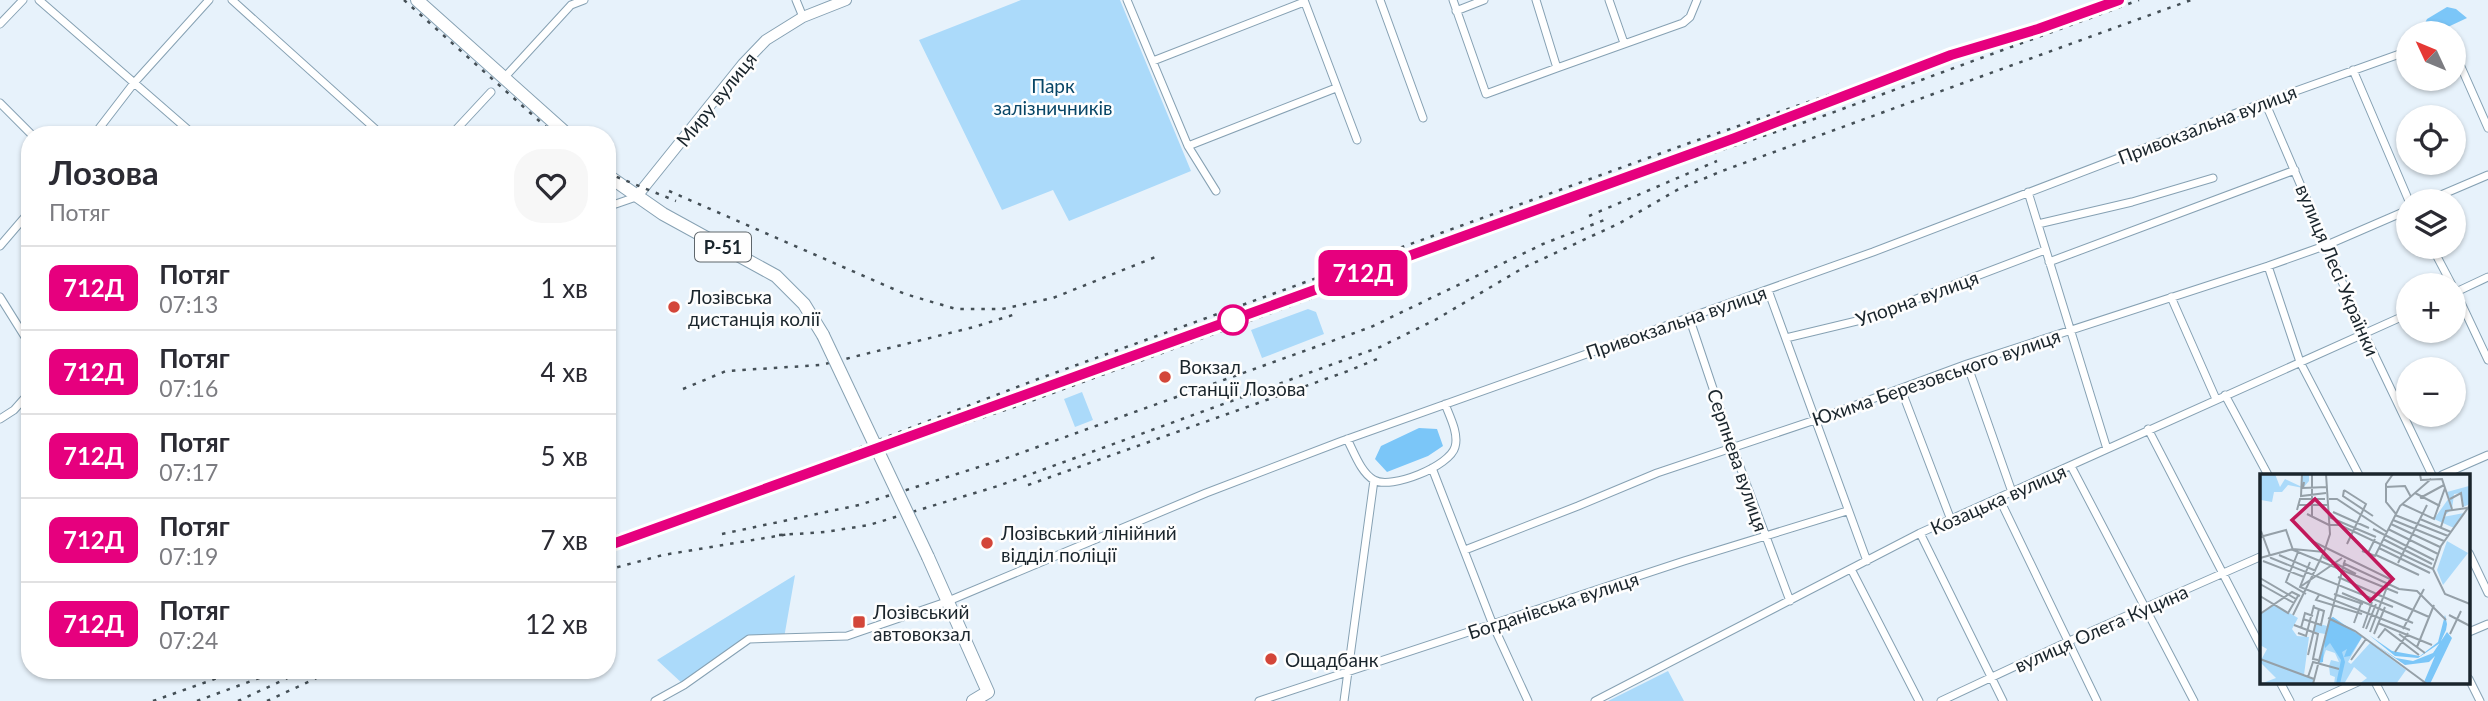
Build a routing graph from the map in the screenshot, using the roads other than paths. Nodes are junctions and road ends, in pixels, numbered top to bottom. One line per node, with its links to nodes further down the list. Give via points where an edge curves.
1 (23, 0): 20 (street)
2 (39, 0): 28 (street)
3 (209, 0): 28 (street)
4 (232, 0): 37 (street)
5 (418, 0): 26 (main road)
6 (584, 0): 17 (street)
7 (796, 0): 19 (street)
8 (846, 0): 19 (main road, Миру вулиця)
9 (1127, 0): 23 (street)
10 (1380, 0): 33 (street)
11 (1453, 0): 18 (street)
12 (1483, 0): 18 (street)
13 (1536, 0): 24 (street)
14 (1609, 0): 21 (street)
15 (1697, 0): 21 (street, via 1683,23)
16 (1304, 1): 23 (street); 29 (street)
17 (568, 3): 26 (street)
18 (1456, 11): 24 (street, via 1486,93)
19 (803, 17): 51 (main road, Миру вулиця, via 766,40 743,64)
20 (0, 24)
21 (1624, 43): 24 (street)
22 (2396, 55): 25 (street, Привокзальна вулиця)
23 (1153, 61): 42 (street)
24 (1557, 68)
25 (2353, 70): 31 (street, Привокзальна вулиця); 47 (street)
26 (504, 78): 39 (main road)
27 (2466, 78): 40 (street)
28 (134, 83): 35 (street); 36 (street)
29 (1336, 88): 41 (street); 42 (street)
30 (491, 92): 38 (street)
31 (2265, 102): 43 (street, вулиця Лесі Українки); 50 (street, Привокзальна вулиця)
32 (0, 103): 34 (street)
33 (1423, 118)
34 (23, 126)
35 (101, 126)
36 (184, 126)
37 (372, 126)
38 (459, 126)
39 (558, 126)
40 (2488, 128)
41 (1357, 140)
42 (1188, 146): 49 (street)
43 (2295, 170): 56 (street, вулиця Лесі Українки); 59 (street)
44 (2488, 175): 48 (street)
45 (2213, 178): 55 (street)
46 (616, 181): 51 (main road, Р-51)
47 (2404, 189)
48 (2455, 189)
49 (1216, 191)
50 (2028, 192): 55 (street); 63 (street, Привокзальна вулиця)
51 (637, 196): 52 (street); 109 (main road, Р-51, bridge, via 776,276 804,304 823,335)
52 (616, 203)
53 (2396, 215): 56 (street, Юхима Березовського вулиця)
54 (21, 222): 57 (street)
55 (2038, 224): 58 (street)
56 (2327, 245): 60 (street, Юхима Березовського вулиця); 71 (street, вулиця Лесі Українки)
57 (0, 246)
58 (2045, 250): 59 (street); 72 (street, Упорна вулиця, via 1861,320)
59 (2049, 262): 69 (street)
60 (2268, 266): 64 (street, Юхима Березовського вулиця); 74 (street)
61 (2488, 277): 62 (street)
62 (2466, 285)
63 (1768, 289): 67 (street, Привокзальна вулиця); 72 (street)
64 (2171, 297): 69 (street, Юхима Березовського вулиця); 78 (street)
65 (0, 298): 70 (street)
66 (2466, 315): 73 (street)
67 (1689, 317): 80 (street, Привокзальна вулиця); 85 (street, Серпнева вулиця)
68 (2396, 319): 71 (street, Козацька вулиця)
69 (2070, 330): 75 (street, Юхима Березовського вулиця); 86 (street)
70 (21, 331)
71 (2364, 333): 74 (street, Козацька вулиця); 92 (street, вулиця Лесі Українки)
72 (1786, 338): 82 (street)
73 (2488, 360)
74 (2300, 362): 77 (street, Козацька вулиця); 91 (street)
75 (1967, 364): 76 (street, Юхима Березовського вулиця); 95 (street)
76 (1901, 389): 82 (street, Юхима Березовського вулиця); 98 (street)
77 (2225, 395): 78 (street, Козацька вулиця); 90 (street)
78 (2216, 399): 83 (street, Козацька вулиця)
79 (21, 402): 81 (street)
80 (1446, 404): 84 (street, Привокзальна вулиця); 89 (street, via 1455,447 1450,458)
81 (0, 419)
82 (1815, 420): 85 (street, Юхима Березовського вулиця); 97 (street)
83 (2148, 429): 86 (street, Козацька вулиця); 106 (street)
84 (1347, 439): 94 (street, via 1364,472); 109 (street, Привокзальна вулиця)
85 (1732, 448): 100 (street, Серпнева вулиця); 101 (street, Юхима Березовського вулиця)
86 (2107, 449): 88 (street, Козацька вулиця)
87 (2488, 455): 93 (street)
88 (2071, 466): 95 (street, Козацька вулиця); 110 (street)
89 (1432, 468): 94 (street, via 1391,483); 101 (street)
90 (2267, 474)
91 (2358, 474)
92 (2432, 474)
93 (2444, 474)
94 (1374, 480): 116 (street)
95 (2012, 492): 96 (street, Козацька вулиця)
96 (1999, 498): 98 (street, Козацька вулиця); 114 (street)
97 (1847, 511): 100 (street, Богданівська вулиця); 104 (street)
98 (1951, 520): 99 (street, Козацька вулиця)
99 (1920, 533): 104 (street, Козацька вулиця); 117 (street)
100 (1765, 537): 108 (street, Серпнева вулиця); 112 (street, Богданівська вулиця)
101 (1465, 550): 112 (street)
102 (2470, 555): 107 (street)
103 (2260, 557): 106 (street, вулиця Олега Куцина)
104 (1867, 561): 105 (street, Козацька вулиця)
105 (1851, 569): 108 (street, Козацька вулиця); 129 (street)
106 (2222, 574): 110 (street, вулиця Олега Куцина); 115 (street)
107 (2488, 593)
108 (1790, 601): 128 (street, Козацька вулиця)
109 (946, 602): 122 (main road, Р-51); 123 (street, Привокзальна вулиця, via 847,636 749,639)
110 (2147, 608): 114 (street, вулиця Олега Куцина); 133 (street)
111 (2488, 624): 113 (street)
112 (1493, 625): 116 (street, Богданівська вулиця); 127 (street)
113 (2470, 632)
114 (2067, 642): 117 (street, вулиця Олега Куцина); 132 (street)
115 (2260, 645)
116 (1348, 671): 125 (street, Богданівська вулиця); 126 (street)
117 (1990, 678): 130 (street, вулиця Олега Куцина); 131 (street)
118 (2470, 681): 137 (street)
119 (2281, 684): 134 (street)
120 (2354, 684): 135 (street)
121 (2376, 684): 136 (street)
122 (990, 696): 124 (main road, Р-51)
123 (655, 701)
124 (973, 701)
125 (1259, 701)
126 (1344, 701)
127 (1528, 701)
128 (1595, 701)
129 (1919, 701)
130 (1941, 701)
131 (2003, 701)
132 (2097, 701)
133 (2194, 701)
134 (2290, 701)
135 (2316, 701)
136 (2385, 701)
137 (2480, 701)

